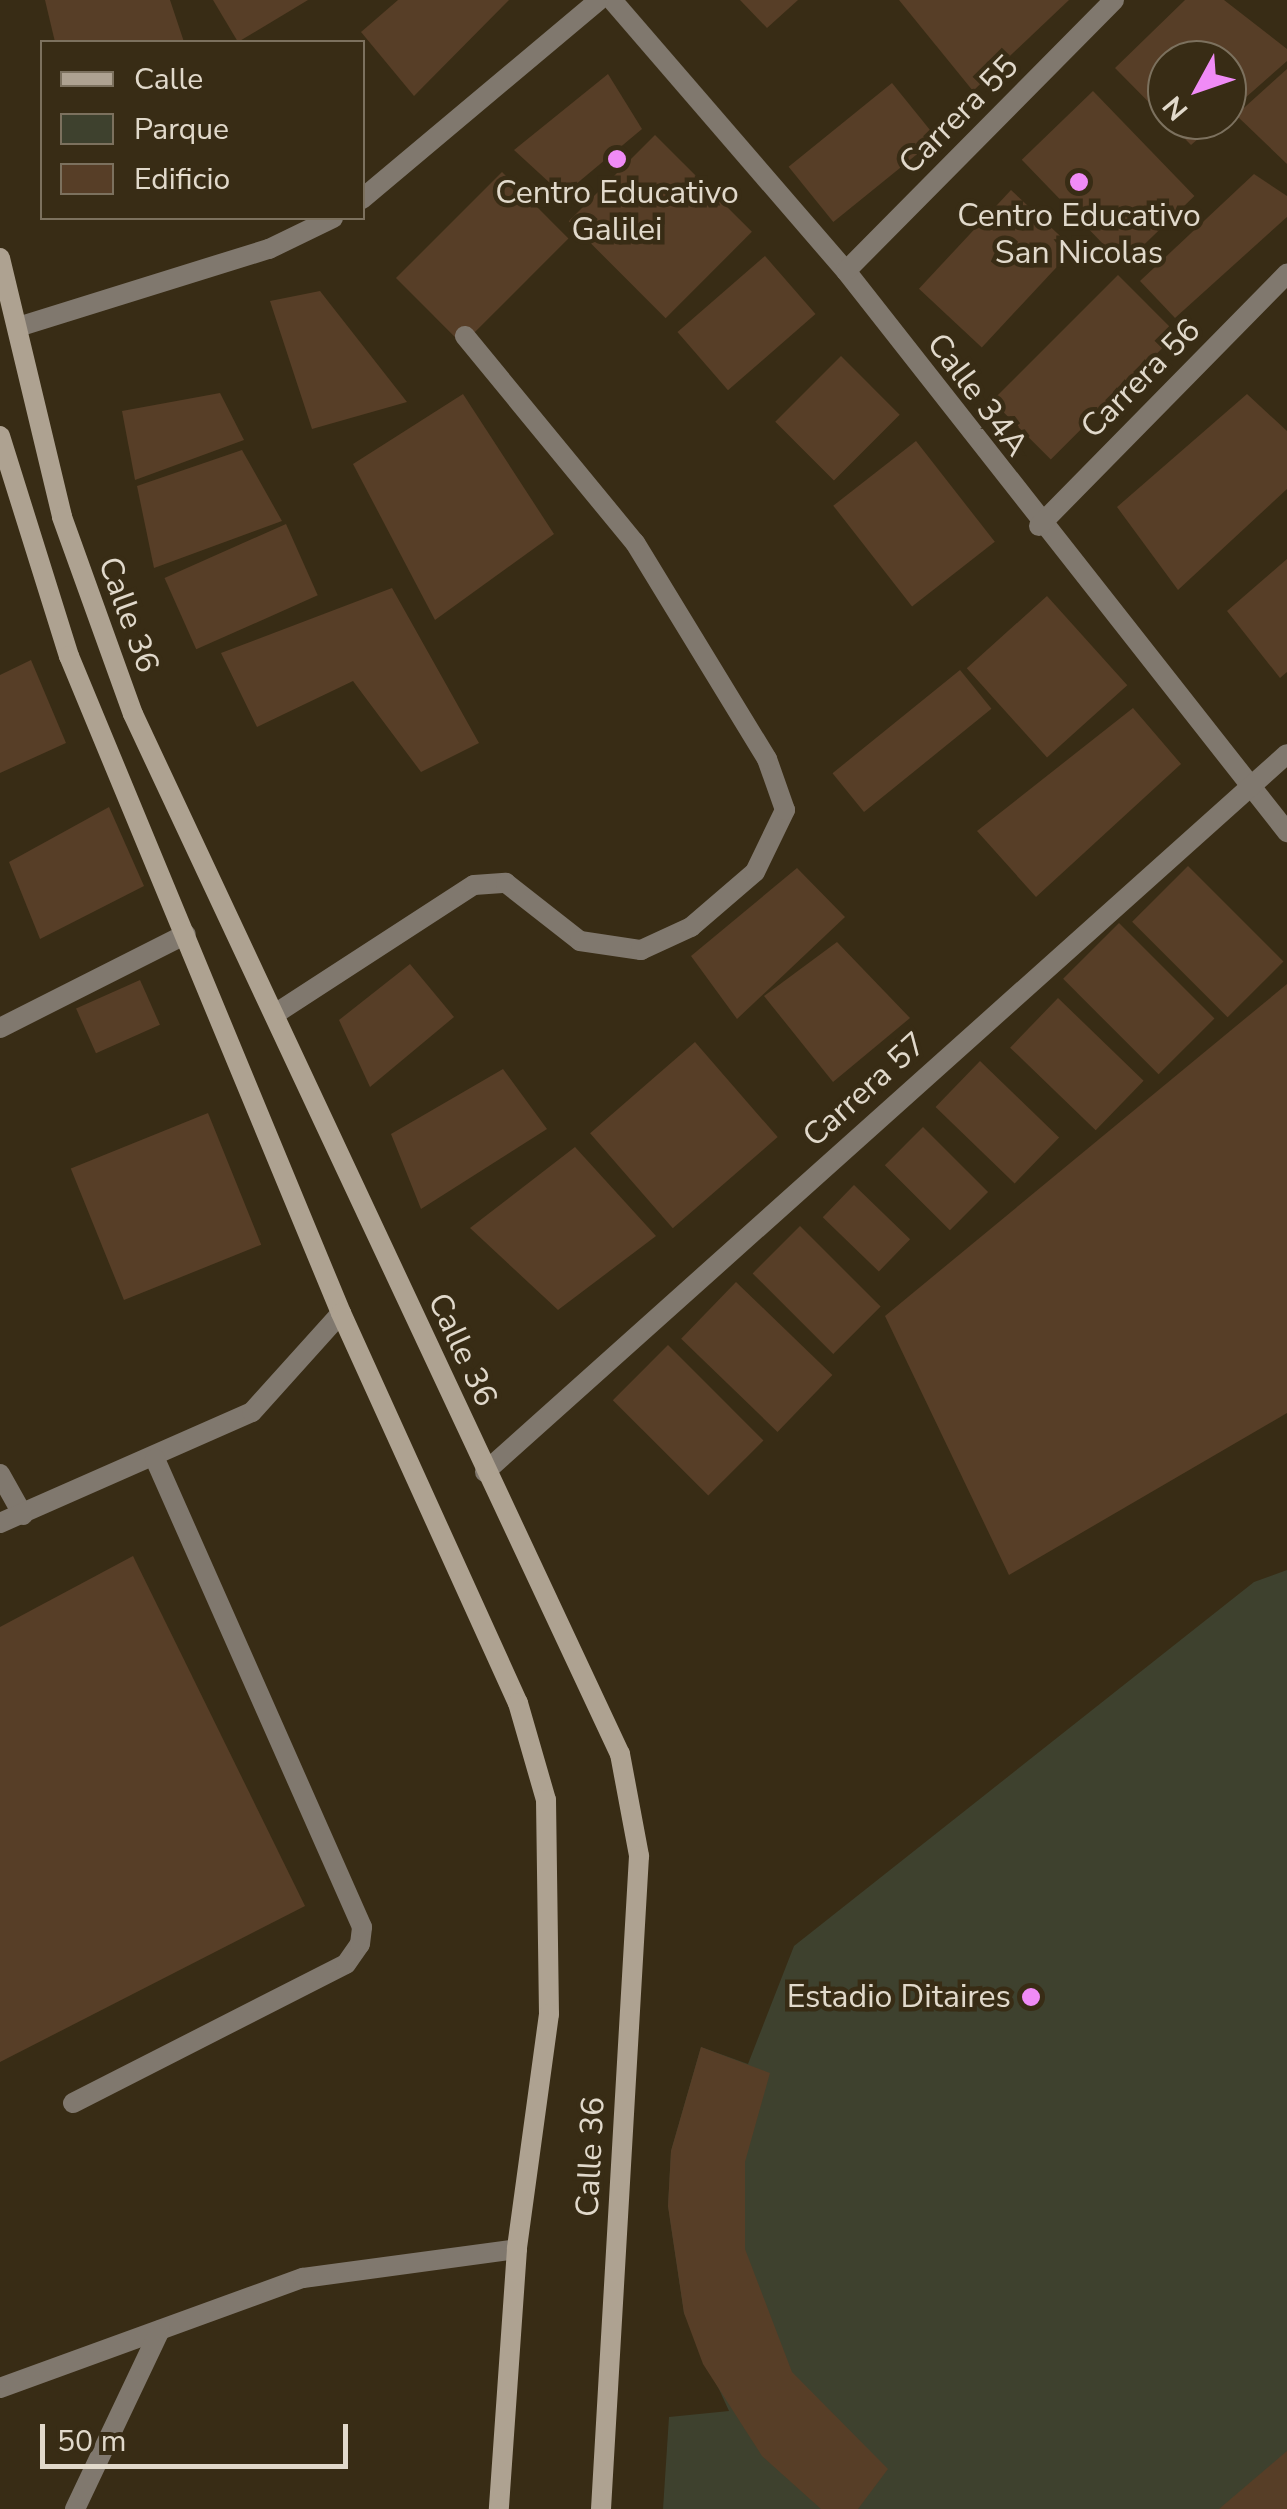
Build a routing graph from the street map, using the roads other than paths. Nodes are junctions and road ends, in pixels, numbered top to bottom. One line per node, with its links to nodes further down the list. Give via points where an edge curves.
1 (599, 0): 4 (street)
2 (612, 0): 7 (street, Calle 34A)
3 (1114, 0): 7 (street, Carrera 55)
4 (365, 196)
5 (329, 220): 9 (street, via 269,250)
6 (0, 258): 9 (main road, Calle 36)
7 (846, 271): 12 (street, Calle 34A)
8 (1287, 274): 12 (street, Carrera 56)
9 (18, 327): 17 (main road, Calle 36, via 88,602)
10 (465, 336): 17 (street, via 636,543 767,759 785,810 755,872 691,928 640,950 580,941 506,883 474,885)
11 (0, 436): 16 (main road, Calle 36, via 69,656)
12 (1039, 526): 14 (street, Calle 34A)
13 (1287, 754): 14 (street, Carrera 57)
14 (1248, 786): 15 (street, Calle 34A); 21 (street, Carrera 57)
15 (1287, 832)
16 (186, 934): 18 (street); 19 (main road, Calle 36)
17 (275, 1014): 21 (main road, Calle 36)
18 (0, 1028)
19 (342, 1313): 20 (street, via 252,1412); 26 (main road, Calle 36, via 518,1703 546,1800 550,2014)
20 (155, 1460): 23 (street); 25 (street, via 362,1927 360,1944 346,1964)
21 (484, 1472): 31 (main road, Calle 36, via 620,1754 639,1856)
22 (0, 1474): 23 (street)
23 (22, 1515): 24 (street)
24 (0, 1523)
25 (73, 2103)
26 (518, 2248): 27 (street, via 303,2278); 30 (main road, Calle 36)
27 (160, 2330): 28 (street); 29 (street)
28 (0, 2388)
29 (75, 2509)
30 (499, 2509)
31 (600, 2509)

